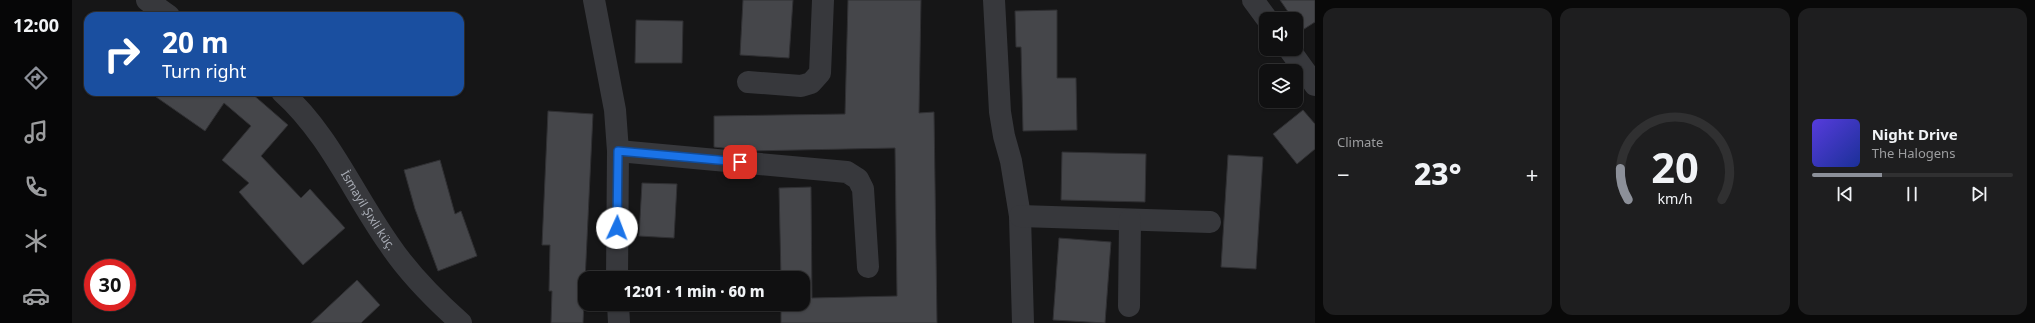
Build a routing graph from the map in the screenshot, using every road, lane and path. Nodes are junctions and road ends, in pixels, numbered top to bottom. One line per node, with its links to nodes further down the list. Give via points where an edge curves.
1 (147, 0): 6 (street)
2 (594, 0): 12 (street, via 614,110)
3 (823, 0): 9 (street, via 820,74 811,83 801,86)
4 (994, 0): 13 (street, via 1000,112)
5 (1253, 0): 7 (street)
6 (164, 12)
7 (1262, 12)
8 (1294, 56): 10 (street)
9 (748, 82)
10 (1315, 85)
11 (287, 96): 20 (street, İsmayil Şıxli küç., via 322,136 388,244 412,276)
12 (618, 151): 16 (street, via 847,172 858,179 863,189); 17 (street)
13 (1020, 216): 14 (street); 22 (street)
14 (1130, 220): 15 (street); 18 (street)
15 (1210, 222)
16 (868, 267)
17 (617, 271)
18 (1129, 306)
19 (618, 311): 21 (street)
20 (461, 323)
21 (619, 323)
22 (1023, 323)

